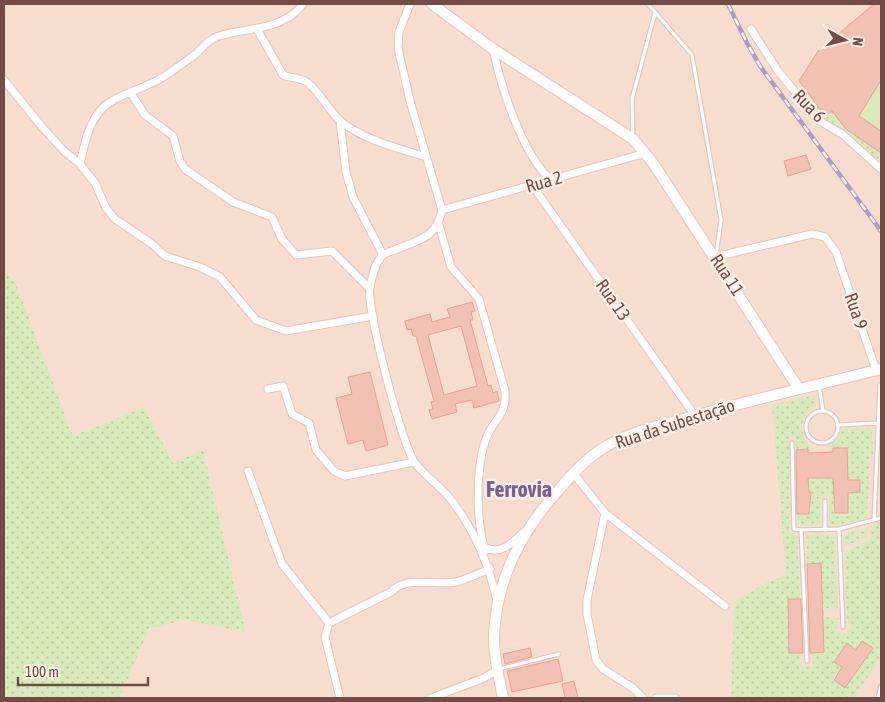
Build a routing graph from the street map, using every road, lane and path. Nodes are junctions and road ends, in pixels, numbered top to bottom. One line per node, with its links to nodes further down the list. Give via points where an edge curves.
1 (303, 4): 7 (street, via 286,19)
2 (410, 4): 14 (street, via 399,32 398,48)
3 (432, 4): 8 (street, Rua 11)
4 (648, 4): 5 (lane)
5 (655, 13): 12 (lane, via 632,99); 22 (lane, via 692,54 721,220)
6 (751, 29): 16 (street, Rua 6, via 778,72 818,120 842,134)
7 (257, 30): 10 (street, via 209,40 193,57 164,76); 11 (street, via 283,75 309,84)
8 (493, 49): 12 (street, Rua 11); 17 (street, via 498,72 528,149 540,170)
9 (4, 80): 15 (street, via 43,128)
10 (130, 92): 15 (street, via 99,112 87,136); 23 (street, via 145,116 173,136 185,169 233,202 272,217 282,239 296,255 332,251)
11 (340, 121): 14 (street, via 373,139); 21 (street, via 346,172 353,196)
12 (633, 139): 13 (street, Rua 11)
13 (646, 154): 17 (street, Rua 2); 22 (street, Rua 11)
14 (426, 157): 19 (street)
15 (80, 164): 24 (street, via 115,219 165,256 220,277 256,320 286,331)
16 (881, 169)
17 (551, 180): 18 (street, Rua 2)
18 (532, 185): 19 (street, Rua 2); 31 (street, Rua 13)
19 (442, 210): 20 (street)
20 (439, 225): 21 (street, via 427,236); 46 (street, via 451,267 479,299 505,391 506,404 488,435 481,458 479,481)
21 (383, 255): 23 (street, via 375,268)
22 (715, 257): 25 (street, Rua 9, via 812,234 825,237 836,252); 29 (street, Rua 11)
23 (370, 289): 24 (street)
24 (373, 316): 35 (street, via 401,425)
25 (878, 369): 26 (street, Rua da Subestação)
26 (819, 384): 29 (street, Rua da Subestação); 30 (lane)
27 (880, 385): 32 (lane)
28 (268, 389): 35 (street, via 283,386 292,414 309,423 316,450 334,471 345,476)
29 (799, 389): 31 (street, Rua da Subestação)
30 (823, 411): 33 (lane, via 832,415); 33 (lane, via 813,414 807,422 807,432 813,441 829,442)
31 (695, 416): 37 (street, Rua da Subestação, via 612,443)
32 (878, 423): 33 (lane); 41 (lane)
33 (838, 425)
34 (792, 443): 44 (lane, via 794,529)
35 (414, 462): 47 (street, via 452,500 472,530)
36 (248, 471): 50 (street, via 282,564)
37 (573, 473): 39 (street); 42 (street, Rua da Subestação)
38 (825, 501): 45 (lane)
39 (605, 513): 49 (street); 59 (street, via 587,600 596,660)
40 (881, 518): 41 (lane)
41 (874, 520): 43 (lane)
42 (528, 529): 46 (street, via 502,549); 48 (street, Rua da Subestação, via 509,564)
43 (839, 529): 45 (lane); 51 (lane)
44 (801, 530): 45 (lane); 53 (lane)
45 (825, 530)
46 (484, 547): 47 (street)
47 (490, 569): 48 (street); 50 (street, via 454,582 404,583)
48 (498, 604): 54 (street, Rua da Subestação, via 494,639)
49 (725, 606)
50 (329, 622): 56 (street, via 325,637)
51 (843, 627)
52 (559, 654): 54 (lane)
53 (807, 661)
54 (498, 670): 57 (street); 58 (street, Rua da Subestação)
55 (881, 686): 62 (lane)
56 (340, 698)
57 (431, 698)
58 (503, 698)
59 (643, 698)
60 (656, 698): 61 (street)
61 (675, 698)
62 (878, 698)

